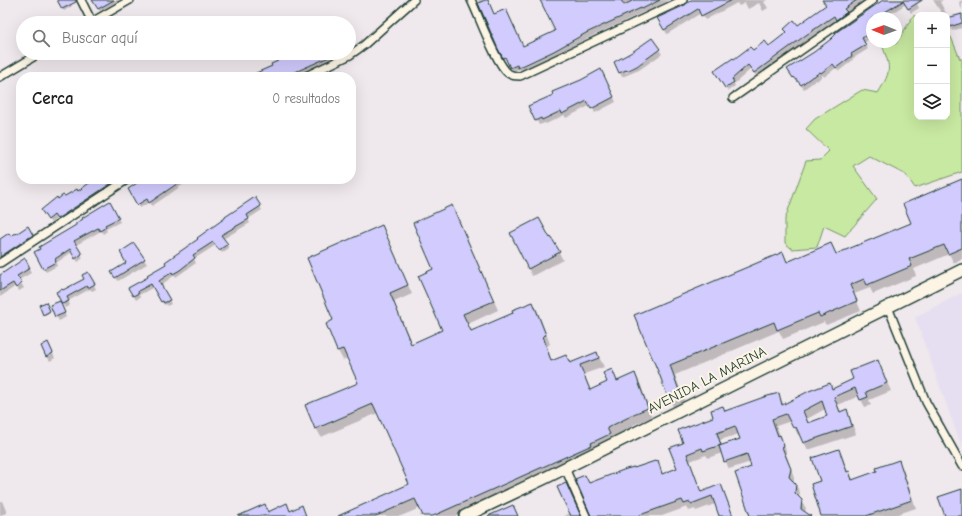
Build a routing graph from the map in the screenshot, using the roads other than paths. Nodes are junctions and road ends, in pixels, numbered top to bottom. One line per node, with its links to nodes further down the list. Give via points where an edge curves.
1 (81, 0): 7 (street)
2 (130, 0): 8 (street)
3 (414, 0): 9 (street)
4 (683, 0): 6 (street, via 520,76 513,76 507,72 497,57)
5 (874, 0): 14 (street)
6 (474, 1)
7 (88, 16)
8 (102, 16)
9 (356, 51)
10 (28, 60): 13 (street)
11 (340, 60): 12 (street)
12 (314, 72)
13 (0, 77)
14 (733, 98)
15 (120, 184): 16 (street)
16 (0, 263)
17 (962, 270): 18 (main road, AVENIDA LA MARINA)
18 (888, 307): 19 (street, via 926,402); 20 (main road, AVENIDA LA MARINA)
19 (962, 466)
20 (565, 468): 21 (main road, AVENIDA LA MARINA); 22 (street)
21 (465, 516)
22 (586, 516)

